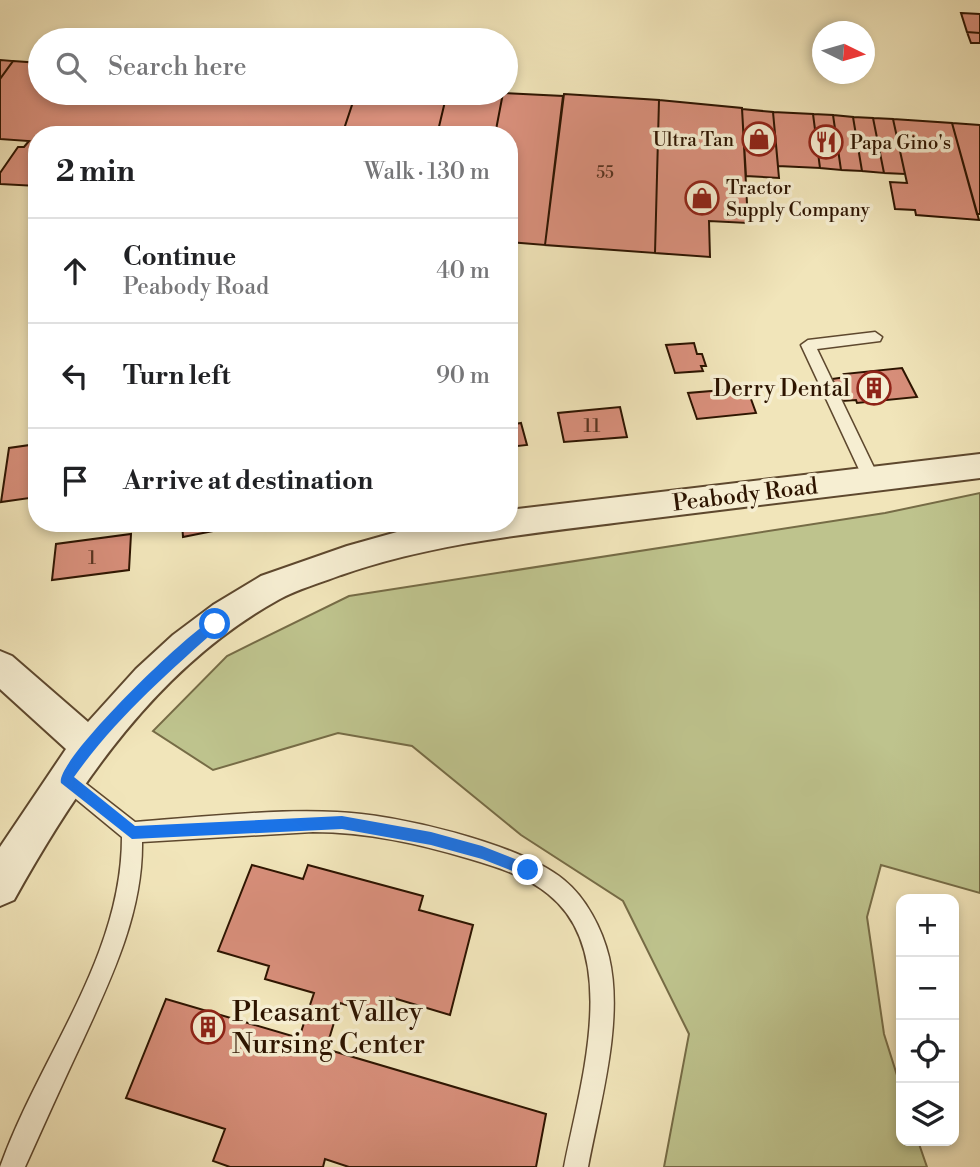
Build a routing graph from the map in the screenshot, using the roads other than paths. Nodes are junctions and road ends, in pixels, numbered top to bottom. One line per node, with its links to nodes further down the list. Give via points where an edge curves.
1 (875, 337): 3 (lane, via 808,345)
2 (980, 466): 3 (street, Peabody Road)
3 (871, 478): 4 (street, Peabody Road)
4 (518, 522)
5 (459, 532): 7 (street, Peabody Road, via 401,543 264,591 167,664)
6 (0, 667): 7 (street)
7 (89, 746): 8 (street, Peabody Road)
8 (66, 778): 9 (lane); 10 (street, Peabody Road)
9 (132, 832): 11 (lane, via 130,888 107,961); 12 (lane, via 342,822 482,853 553,885 587,925 599,960 597,1039)
10 (0, 886)
11 (12, 1167)
12 (576, 1167)

